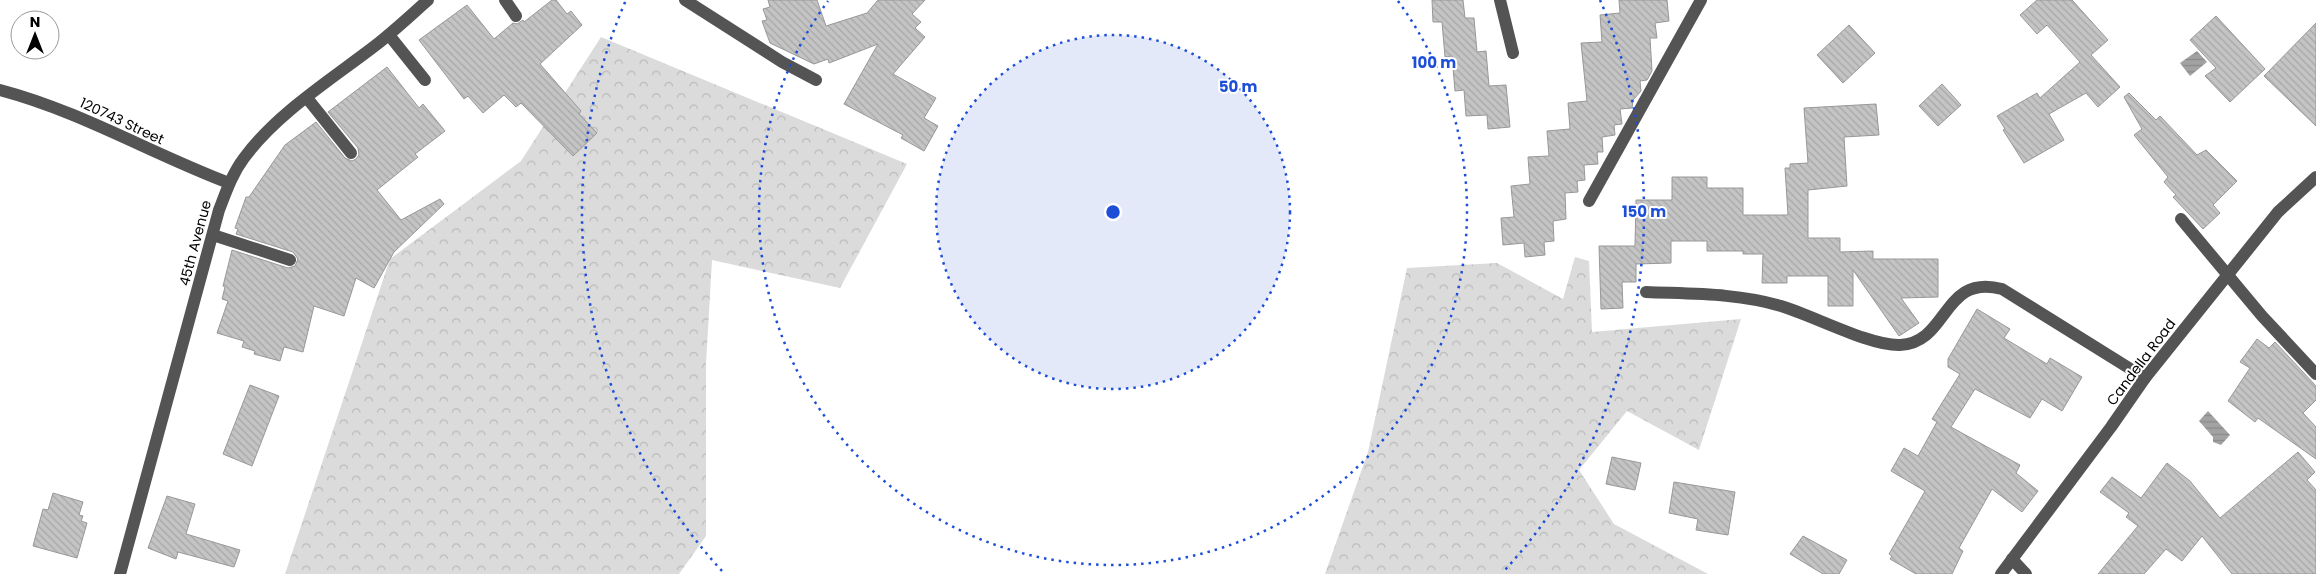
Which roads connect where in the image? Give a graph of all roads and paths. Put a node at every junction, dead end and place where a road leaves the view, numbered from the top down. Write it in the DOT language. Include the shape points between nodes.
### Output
graph roads {
  1 [pos="428,0"];
  2 [pos="505,0"];
  3 [pos="685,0"];
  4 [pos="1500,0"];
  5 [pos="1701,0"];
  6 [pos="516,16"];
  7 [pos="389,35"];
  8 [pos="1513,53"];
  9 [pos="425,80"];
  10 [pos="816,80"];
  11 [pos="0,90"];
  12 [pos="307,98"];
  13 [pos="351,153"];
  14 [pos="2316,176"];
  15 [pos="229,183"];
  16 [pos="1589,200"];
  17 [pos="2181,219"];
  18 [pos="213,235"];
  19 [pos="290,260"];
  20 [pos="2227,276"];
  21 [pos="1646,292"];
  22 [pos="2316,374"];
  23 [pos="2144,378"];
  24 [pos="2012,559"];
  25 [pos="120,574"];
  26 [pos="2001,574"];
  27 [pos="2026,574"];
  1 -- 7 [label="street, 45th Avenue"];
  2 -- 6 [label="street"];
  3 -- 10 [label="street"];
  4 -- 8 [label="street"];
  5 -- 16 [label="street"];
  7 -- 9 [label="street"];
  7 -- 12 [label="street, 45th Avenue"];
  11 -- 15 [label="street, 120743 Street" via="51,106 180,165"];
  12 -- 13 [label="street"];
  12 -- 15 [label="street, 45th Avenue" via="269,129 243,158"];
  14 -- 20 [label="street, Candella Road" via="2278,212"];
  15 -- 18 [label="street, 45th Avenue"];
  17 -- 20 [label="street"];
  18 -- 19 [label="street"];
  18 -- 25 [label="street, 45th Avenue"];
  20 -- 22 [label="street"];
  20 -- 23 [label="street, Candella Road"];
  21 -- 23 [label="street" via="1748,298 1899,345 1926,335 1962,292 1974,286 1991,286 2002,289"];
  23 -- 24 [label="street, Candella Road" via="2111,428"];
  24 -- 26 [label="street, Candella Road"];
  24 -- 27 [label="street"];
}
